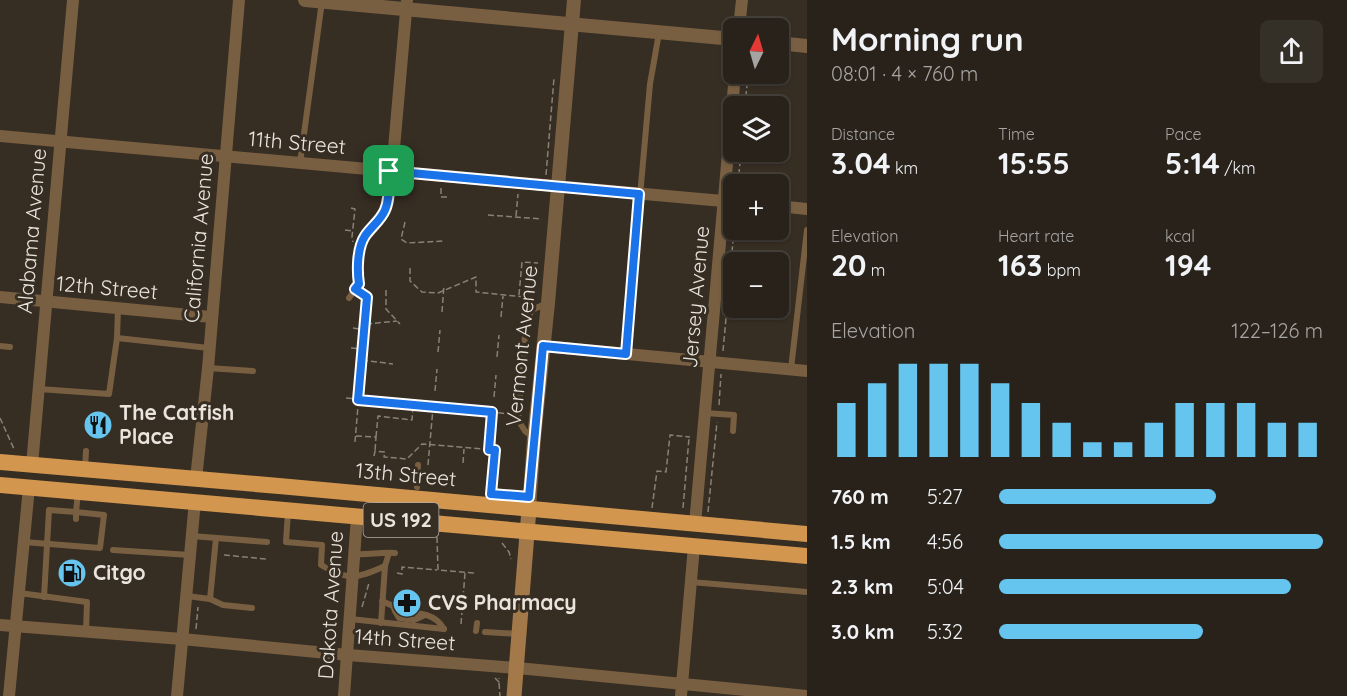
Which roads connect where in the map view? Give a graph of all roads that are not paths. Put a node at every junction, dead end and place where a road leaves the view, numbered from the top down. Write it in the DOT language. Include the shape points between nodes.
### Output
graph roads {
  1 [pos="73,0"];
  2 [pos="239,0"];
  3 [pos="305,0"];
  4 [pos="574,0"];
  5 [pos="742,0"];
  6 [pos="322,1"];
  7 [pos="406,4"];
  8 [pos="740,18"];
  9 [pos="572,25"];
  10 [pos="659,32"];
  11 [pos="723,38"];
  12 [pos="789,44"];
  13 [pos="807,46"];
  14 [pos="735,84"];
  15 [pos="0,136"];
  16 [pos="59,141"];
  17 [pos="226,156"];
  18 [pos="298,163"];
  19 [pos="391,171"];
  20 [pos="730,174"];
  21 [pos="551,185"];
  22 [pos="639,194"];
  23 [pos="723,201"];
  24 [pos="789,208"];
  25 [pos="807,209"];
  26 [pos="807,230"];
  27 [pos="724,240"];
  28 [pos="0,297"];
  29 [pos="349,298"];
  30 [pos="542,299"];
  31 [pos="46,302"];
  32 [pos="118,308"];
  33 [pos="211,317"];
  34 [pos="117,338"];
  35 [pos="0,346"];
  36 [pos="543,346"];
  37 [pos="10,347"];
  38 [pos="209,348"];
  39 [pos="626,354"];
  40 [pos="709,362"];
  41 [pos="208,368"];
  42 [pos="791,369"];
  43 [pos="253,371"];
  44 [pos="807,371"];
  45 [pos="38,389"];
  46 [pos="705,413"];
  47 [pos="733,431"];
  48 [pos="534,438"];
  49 [pos="86,451"];
  50 [pos="0,462"];
  51 [pos="32,465"];
  52 [pos="418,465"];
  53 [pos="77,469"];
  54 [pos="196,479"];
  55 [pos="0,483"];
  56 [pos="279,486"];
  57 [pos="29,487"];
  58 [pos="417,487"];
  59 [pos="78,491"];
  60 [pos="359,494"];
  61 [pos="120,495"];
  62 [pos="401,498"];
  63 [pos="195,501"];
  64 [pos="529,509"];
  65 [pos="288,510"];
  66 [pos="324,514"];
  67 [pos="76,516"];
  68 [pos="357,516"];
  69 [pos="700,516"];
  70 [pos="527,531"];
  71 [pos="807,534"];
  72 [pos="192,536"];
  73 [pos="216,538"];
  74 [pos="23,542"];
  75 [pos="267,542"];
  76 [pos="47,543"];
  77 [pos="694,546"];
  78 [pos="113,550"];
  79 [pos="354,554"];
  80 [pos="190,555"];
  81 [pos="807,556"];
  82 [pos="385,566"];
  83 [pos="353,577"];
  84 [pos="691,582"];
  85 [pos="807,592"];
  86 [pos="18,593"];
  87 [pos="44,597"];
  88 [pos="192,597"];
  89 [pos="210,598"];
  90 [pos="382,602"];
  91 [pos="252,608"];
  92 [pos="350,619"];
  93 [pos="477,622"];
  94 [pos="381,623"];
  95 [pos="0,625"];
  96 [pos="15,626"];
  97 [pos="86,631"];
  98 [pos="476,631"];
  99 [pos="485,632"];
  100 [pos="519,634"];
  101 [pos="182,639"];
  102 [pos="348,655"];
  103 [pos="517,668"];
  104 [pos="682,690"];
  105 [pos="9,696"];
  106 [pos="177,696"];
  107 [pos="344,696"];
  108 [pos="514,696"];
  109 [pos="807,696"];
  1 -- 16 [label="street, Alabama Avenue"];
  2 -- 17 [label="street, California Avenue"];
  3 -- 6 [label="street"];
  4 -- 9 [label="street, Vermont Avenue"];
  5 -- 8 [label="street"];
  6 -- 7 [label="street"];
  6 -- 18 [label="lane"];
  7 -- 9 [label="street"];
  7 -- 19 [label="street"];
  9 -- 10 [label="street"];
  9 -- 21 [label="street, Vermont Avenue"];
  10 -- 11 [label="street"];
  10 -- 22 [label="lane"];
  12 -- 13 [label="street"];
  14 -- 20 [label="street, Jersey Avenue"];
  15 -- 16 [label="street, 11th Street"];
  16 -- 17 [label="street, 11th Street"];
  16 -- 31 [label="street, Alabama Avenue"];
  17 -- 18 [label="street, 11th Street"];
  17 -- 33 [label="street, California Avenue"];
  18 -- 19 [label="street, 11th Street"];
  19 -- 21 [label="street, 11th Street"];
  19 -- 29 [label="lane" via="387,207 364,237 359,284"];
  21 -- 22 [label="street, 11th Street"];
  21 -- 30 [label="street, Vermont Avenue"];
  22 -- 23 [label="street, 11th Street"];
  22 -- 39 [label="lane"];
  24 -- 25 [label="street"];
  26 -- 42 [label="lane"];
  27 -- 40 [label="street, Jersey Avenue"];
  28 -- 31 [label="street, 12th Street" via="14,304"];
  30 -- 36 [label="street, Vermont Avenue"];
  30 -- 48 [label="lane" via="526,322 518,420"];
  31 -- 32 [label="street, 12th Street"];
  31 -- 45 [label="street, Alabama Avenue"];
  32 -- 33 [label="street, 12th Street"];
  32 -- 34 [label="lane"];
  33 -- 38 [label="street, California Avenue"];
  34 -- 38 [label="lane"];
  34 -- 45 [label="lane" via="109,394"];
  35 -- 37 [label="lane"];
  36 -- 39 [label="street"];
  36 -- 48 [label="street, Vermont Avenue"];
  38 -- 41 [label="street, California Avenue"];
  39 -- 40 [label="street"];
  40 -- 42 [label="street"];
  40 -- 46 [label="street, Jersey Avenue"];
  41 -- 43 [label="lane"];
  41 -- 54 [label="street, California Avenue"];
  42 -- 44 [label="street"];
  45 -- 51 [label="street, Alabama Avenue" via="41,428"];
  46 -- 47 [label="lane" via="734,415"];
  46 -- 69 [label="street, Jersey Avenue"];
  48 -- 64 [label="street, Vermont Avenue"];
  49 -- 53 [label="lane"];
  50 -- 51 [label="highway, 13th Street / US 192"];
  51 -- 53 [label="highway, 13th Street / US 192"];
  51 -- 55 [label="highway" via="16,479"];
  52 -- 58 [label="lane"];
  53 -- 54 [label="highway, 13th Street / US 192"];
  53 -- 57 [label="highway" via="37,479"];
  54 -- 56 [label="highway, 13th Street / US 192"];
  54 -- 61 [label="highway" via="177,489 132,486"];
  55 -- 57 [label="highway, US 192"];
  56 -- 60 [label="highway, 13th Street / US 192"];
  56 -- 63 [label="highway" via="264,494 210,491"];
  57 -- 59 [label="highway, US 192"];
  57 -- 74 [label="street"];
  59 -- 61 [label="highway, US 192"];
  59 -- 67 [label="lane"];
  60 -- 62 [label="highway, 13th Street / US 192"];
  60 -- 66 [label="highway" via="350,506"];
  61 -- 63 [label="highway, US 192"];
  62 -- 64 [label="highway, 13th Street / US 192"];
  62 -- 68 [label="highway" via="373,505"];
  63 -- 65 [label="highway, US 192"];
  63 -- 72 [label="street"];
  64 -- 69 [label="highway, 13th Street / US 192"];
  64 -- 70 [label="main road, Vermont Avenue"];
  65 -- 66 [label="highway, US 192"];
  65 -- 83 [label="lane" via="286,543 322,545 321,565 339,575"];
  66 -- 68 [label="highway, US 192"];
  67 -- 76 [label="lane" via="49,510"];
  67 -- 76 [label="lane" via="104,515 100,548 59,541"];
  68 -- 70 [label="highway, US 192"];
  68 -- 79 [label="street, Dakota Avenue"];
  69 -- 71 [label="highway, 13th Street / US 192"];
  70 -- 77 [label="highway, US 192"];
  70 -- 100 [label="main road, Vermont Avenue"];
  72 -- 73 [label="lane"];
  72 -- 80 [label="street"];
  73 -- 75 [label="lane"];
  73 -- 89 [label="lane"];
  74 -- 76 [label="lane"];
  74 -- 86 [label="street"];
  76 -- 87 [label="lane"];
  77 -- 81 [label="highway, US 192"];
  77 -- 84 [label="street"];
  78 -- 80 [label="lane"];
  79 -- 82 [label="lane" via="392,554"];
  79 -- 83 [label="street, Dakota Avenue"];
  80 -- 88 [label="street"];
  82 -- 83 [label="lane"];
  82 -- 90 [label="lane"];
  83 -- 92 [label="street, Dakota Avenue"];
  84 -- 85 [label="lane"];
  84 -- 104 [label="street"];
  86 -- 87 [label="lane"];
  86 -- 96 [label="street"];
  87 -- 97 [label="lane" via="87,602"];
  88 -- 89 [label="lane"];
  88 -- 101 [label="street"];
  89 -- 91 [label="lane" via="223,605"];
  90 -- 94 [label="lane"];
  90 -- 94 [label="lane" via="393,606 399,618 414,620 425,614 439,621 444,629"];
  92 -- 94 [label="lane"];
  92 -- 102 [label="street, Dakota Avenue"];
  93 -- 98 [label="lane"];
  95 -- 96 [label="street, 14th Street"];
  96 -- 97 [label="street, 14th Street"];
  96 -- 105 [label="street"];
  97 -- 101 [label="street, 14th Street"];
  99 -- 100 [label="lane"];
  100 -- 103 [label="main road, Vermont Avenue"];
  101 -- 102 [label="street, 14th Street"];
  101 -- 106 [label="street"];
  102 -- 103 [label="street, 14th Street"];
  102 -- 107 [label="street, Dakota Avenue"];
  103 -- 104 [label="street, 14th Street"];
  103 -- 108 [label="main road, Vermont Avenue"];
  104 -- 109 [label="street, 14th Street"];
}
